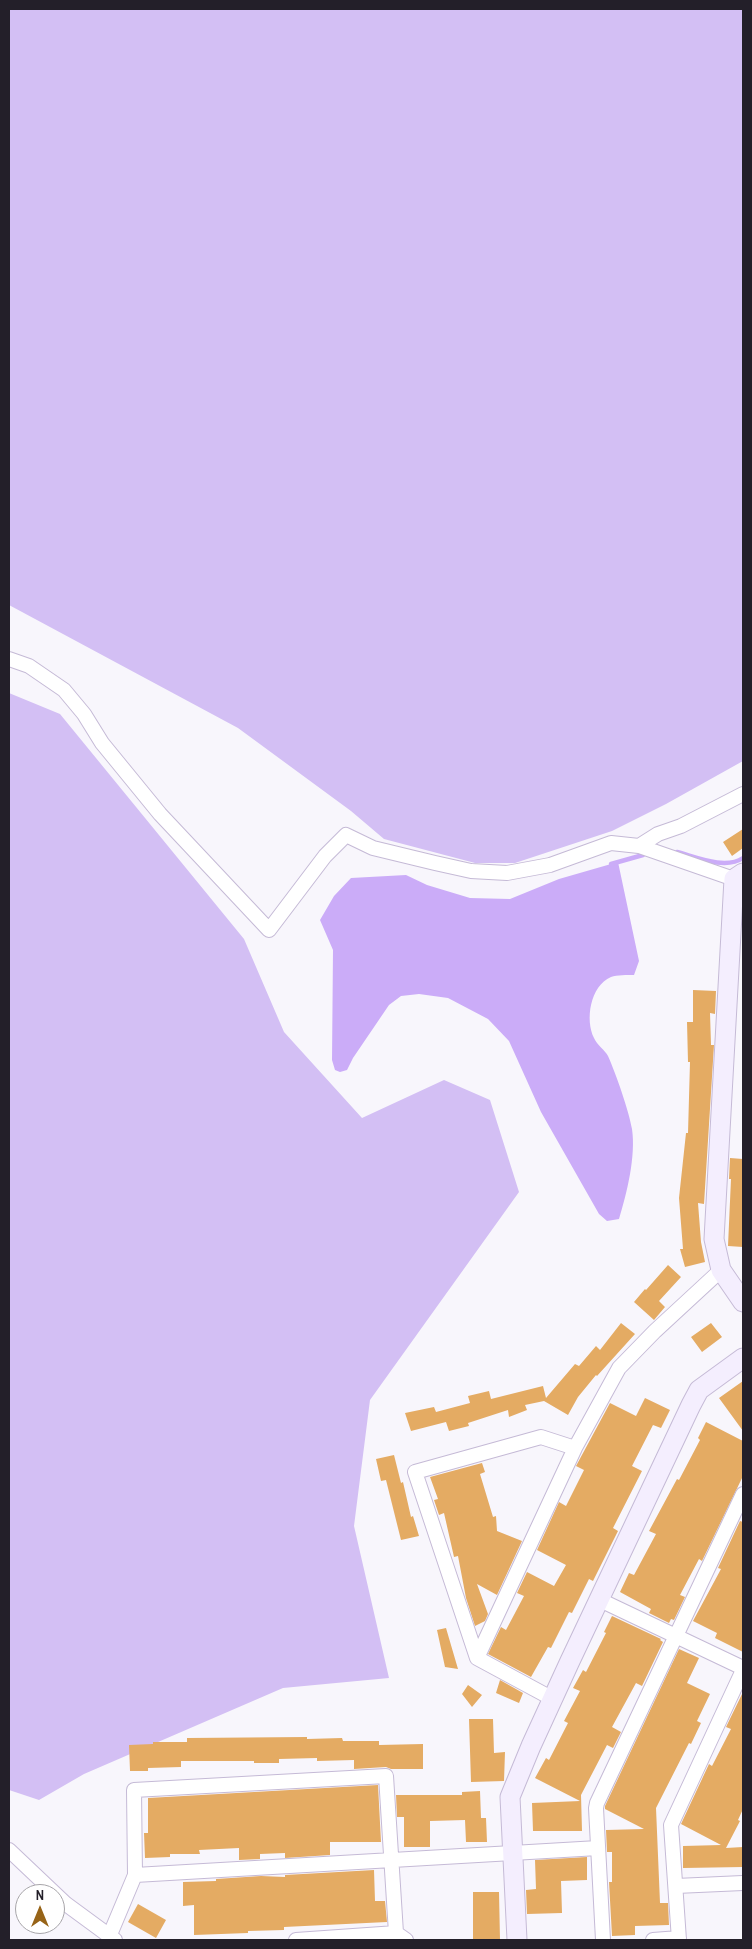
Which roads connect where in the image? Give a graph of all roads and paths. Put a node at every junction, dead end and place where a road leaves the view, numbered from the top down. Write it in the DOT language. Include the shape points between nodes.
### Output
graph roads {
  1 [pos="9,659"];
  2 [pos="743,794"];
  3 [pos="639,846"];
  4 [pos="739,876"];
  5 [pos="721,1270"];
  6 [pos="743,1302"];
  7 [pos="743,1358"];
  8 [pos="575,1448"];
  9 [pos="743,1494"];
  10 [pos="600,1600"];
  11 [pos="676,1636"];
  12 [pos="478,1658"];
  13 [pos="743,1669"];
  14 [pos="553,1699"];
  15 [pos="598,1848"];
  16 [pos="9,1850"];
  17 [pos="511,1852"];
  18 [pos="392,1860"];
  19 [pos="135,1875"];
  20 [pos="743,1883"];
  21 [pos="676,1886"];
  22 [pos="401,1937"];
  23 [pos="112,1939"];
  24 [pos="679,1939"];
  25 [pos="296,1940"];
  26 [pos="517,1940"];
  27 [pos="603,1940"];
  28 [pos="653,1940"];
  1 -- 3 [label="street" via="36,670 64,690 160,814 269,930 325,856 346,835 374,848 435,863 471,871 507,873 550,865 611,843"];
  2 -- 3 [label="street"];
  3 -- 4 [label="street"];
  4 -- 5 [label="street" via="714,1238"];
  5 -- 6 [label="street"];
  5 -- 8 [label="street" via="618,1368"];
  7 -- 10 [label="street" via="699,1390"];
  8 -- 12 [label="street"];
  8 -- 12 [label="street" via="541,1437 415,1472"];
  9 -- 11 [label="street"];
  10 -- 11 [label="street"];
  10 -- 14 [label="street"];
  11 -- 13 [label="street"];
  11 -- 15 [label="street" via="597,1802"];
  12 -- 14 [label="street"];
  13 -- 21 [label="street" via="671,1825"];
  14 -- 17 [label="street" via="510,1797"];
  15 -- 17 [label="street"];
  15 -- 27 [label="street"];
  16 -- 23 [label="street" via="66,1904"];
  17 -- 18 [label="street"];
  17 -- 26 [label="street"];
  18 -- 19 [label="street"];
  18 -- 19 [label="street" via="386,1776 134,1790"];
  18 -- 22 [label="street"];
  19 -- 23 [label="street"];
  20 -- 21 [label="street"];
  21 -- 24 [label="street"];
  22 -- 25 [label="street"];
  24 -- 28 [label="street"];
}
